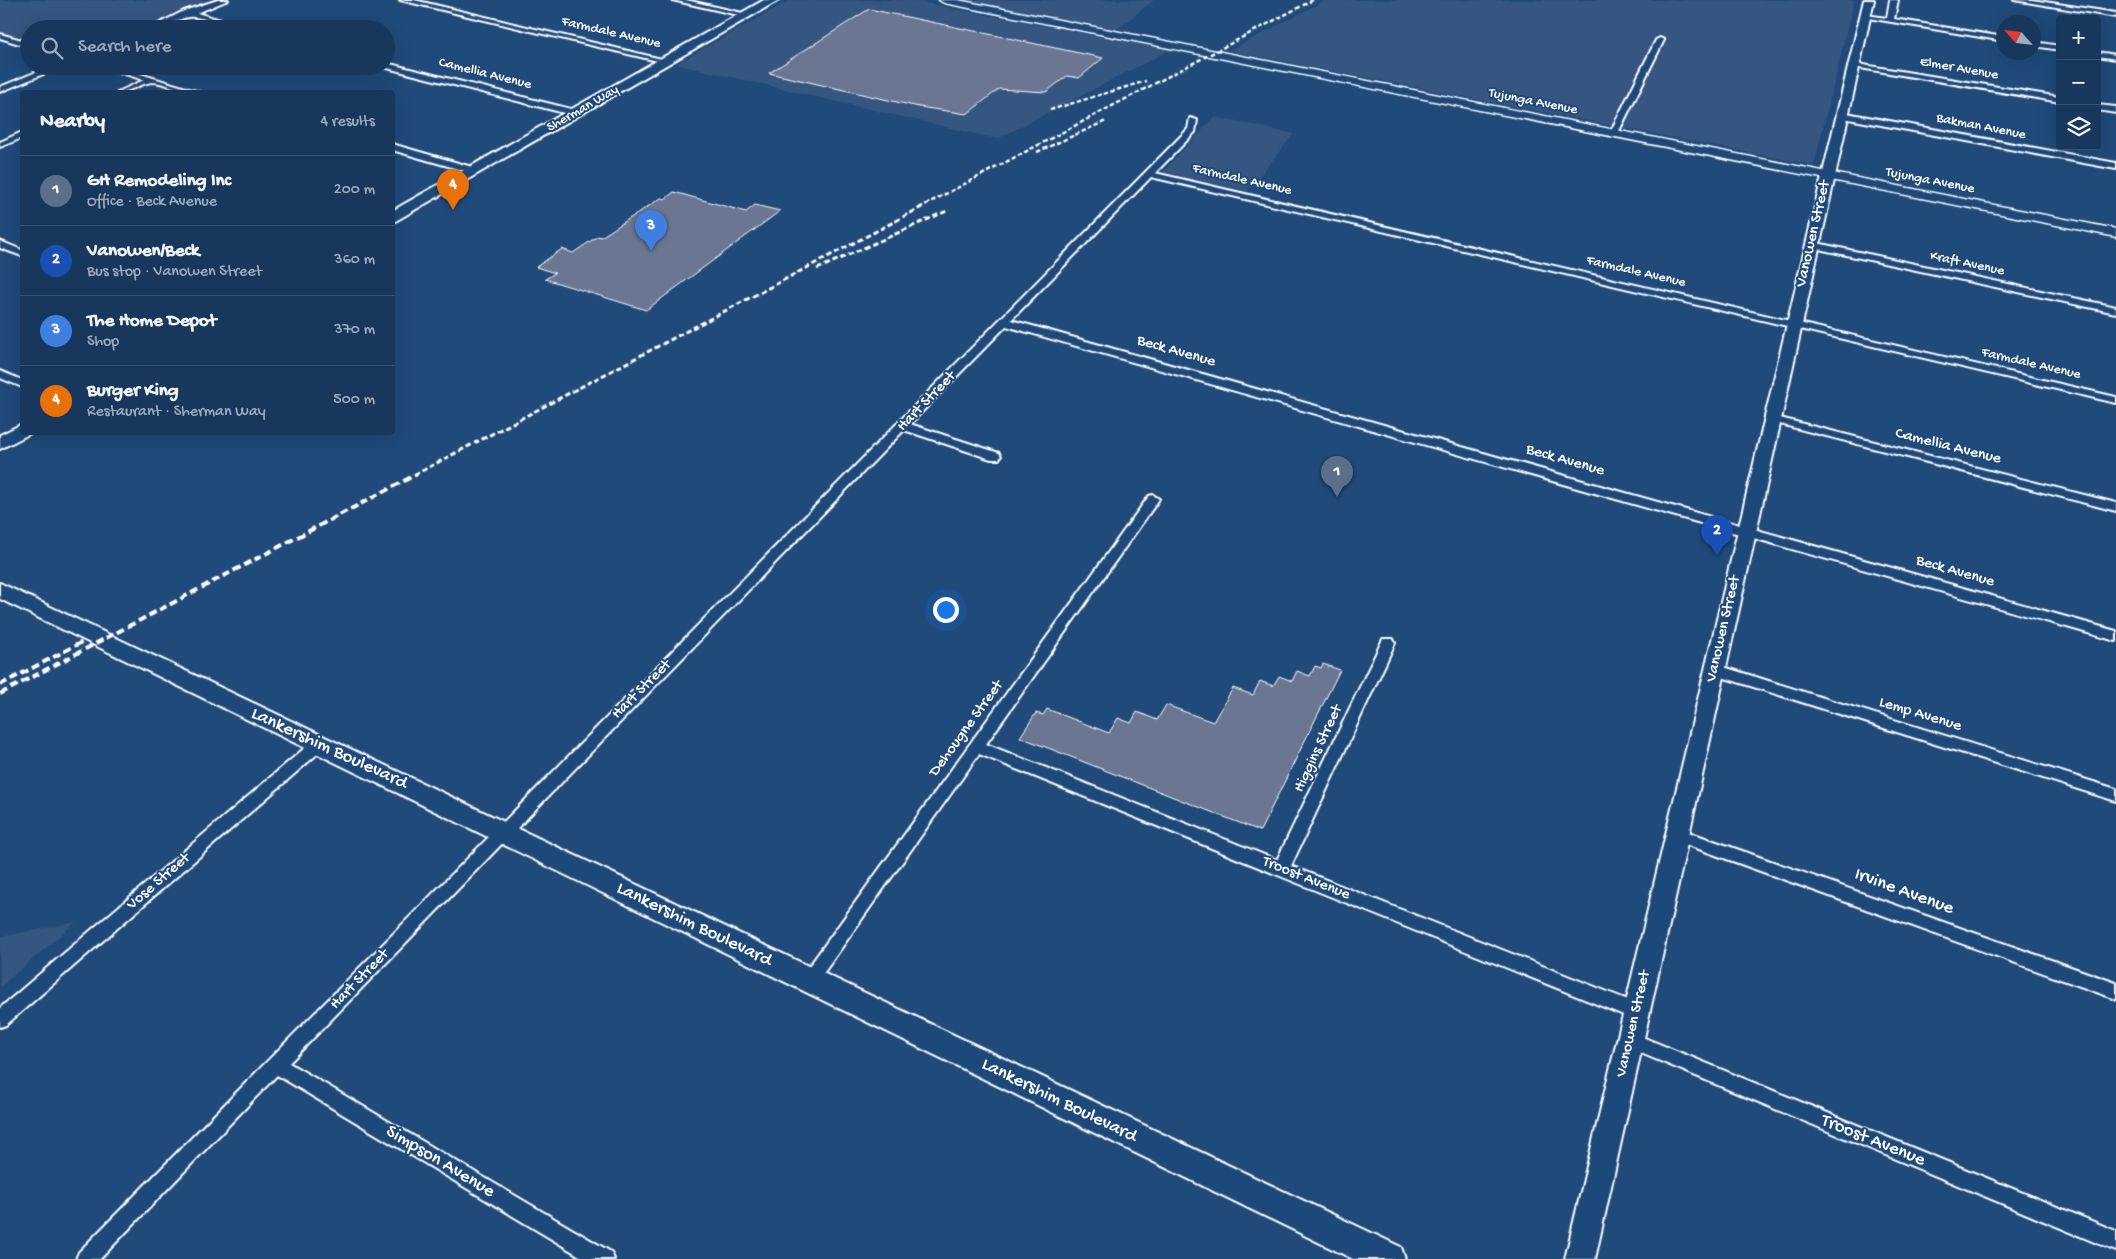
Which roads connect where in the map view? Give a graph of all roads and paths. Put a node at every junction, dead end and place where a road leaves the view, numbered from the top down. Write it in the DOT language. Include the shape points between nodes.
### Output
graph roads {
  1 [pos="224,0"];
  2 [pos="404,0"];
  3 [pos="676,0"];
  4 [pos="773,0"];
  5 [pos="944,0"];
  6 [pos="1869,0"];
  7 [pos="1894,0"];
  8 [pos="2018,0"];
  9 [pos="2051,0"];
  10 [pos="2063,7"];
  11 [pos="180,12"];
  12 [pos="189,14"];
  13 [pos="747,15"];
  14 [pos="2116,15"];
  15 [pos="1866,17"];
  16 [pos="174,20"];
  17 [pos="212,20"];
  18 [pos="1890,21"];
  19 [pos="0,36"];
  20 [pos="1996,38"];
  21 [pos="1660,40"];
  22 [pos="20,42"];
  23 [pos="2041,45"];
  24 [pos="2056,47"];
  25 [pos="2101,55"];
  26 [pos="2116,57"];
  27 [pos="666,61"];
  28 [pos="1854,65"];
  29 [pos="395,66"];
  30 [pos="37,75"];
  31 [pos="134,75"];
  32 [pos="151,80"];
  33 [pos="0,90"];
  34 [pos="127,90"];
  35 [pos="188,90"];
  36 [pos="2056,99"];
  37 [pos="2101,108"];
  38 [pos="2116,110"];
  39 [pos="576,113"];
  40 [pos="1842,115"];
  41 [pos="1194,120"];
  42 [pos="1614,133"];
  43 [pos="20,137"];
  44 [pos="1,145"];
  45 [pos="395,148"];
  46 [pos="2116,166"];
  47 [pos="476,171"];
  48 [pos="1150,174"];
  49 [pos="1827,176"];
  50 [pos="395,216"];
  51 [pos="2116,233"];
  52 [pos="0,244"];
  53 [pos="1812,245"];
  54 [pos="20,252"];
  55 [pos="2116,310"];
  56 [pos="1005,322"];
  57 [pos="1793,324"];
  58 [pos="0,374"];
  59 [pos="20,383"];
  60 [pos="2116,400"];
  61 [pos="1772,419"];
  62 [pos="903,426"];
  63 [pos="20,431"];
  64 [pos="0,443"];
  65 [pos="995,456"];
  66 [pos="1153,499"];
  67 [pos="2116,507"];
  68 [pos="1746,530"];
  69 [pos="0,590"];
  70 [pos="2116,636"];
  71 [pos="1388,643"];
  72 [pos="1714,669"];
  73 [pos="318,745"];
  74 [pos="976,746"];
  75 [pos="2116,795"];
  76 [pos="502,832"];
  77 [pos="1677,834"];
  78 [pos="1282,869"];
  79 [pos="809,980"];
  80 [pos="2116,991"];
  81 [pos="1637,1012"];
  82 [pos="0,1019"];
  83 [pos="1630,1040"];
  84 [pos="276,1065"];
  85 [pos="2116,1241"];
  86 [pos="86,1259"];
  87 [pos="604,1259"];
  88 [pos="1389,1259"];
  89 [pos="1580,1259"];
  1 -- 12 [label="street"];
  2 -- 27 [label="street, Farmdale Avenue"];
  3 -- 13 [label="street"];
  4 -- 13 [label="main road, Sherman Way"];
  5 -- 42 [label="street, Tujunga Avenue"];
  6 -- 15 [label="main road, Vanowen Street"];
  7 -- 18 [label="street"];
  8 -- 10 [label="street"];
  9 -- 10 [label="street"];
  10 -- 14 [label="street"];
  11 -- 12 [label="street"];
  12 -- 16 [label="street"];
  12 -- 17 [label="street"];
  13 -- 27 [label="main road, Sherman Way"];
  15 -- 18 [label="street"];
  15 -- 28 [label="main road, Vanowen Street"];
  18 -- 20 [label="street"];
  19 -- 22 [label="street"];
  21 -- 42 [label="street"];
  23 -- 24 [label="street"];
  25 -- 26 [label="street"];
  27 -- 39 [label="main road, Sherman Way"];
  28 -- 36 [label="street, Elmer Avenue"];
  28 -- 40 [label="main road, Vanowen Street"];
  29 -- 39 [label="street, Camellia Avenue"];
  30 -- 33 [label="street"];
  31 -- 32 [label="street"];
  32 -- 34 [label="street"];
  32 -- 35 [label="street"];
  37 -- 38 [label="street"];
  39 -- 47 [label="main road, Sherman Way"];
  40 -- 46 [label="street, Bakman Avenue"];
  40 -- 49 [label="main road, Vanowen Street"];
  41 -- 48 [label="street, Hart Street" via="1192,130"];
  42 -- 49 [label="street, Tujunga Avenue"];
  43 -- 44 [label="street"];
  45 -- 47 [label="street"];
  47 -- 50 [label="main road, Sherman Way"];
  48 -- 56 [label="street, Hart Street"];
  48 -- 57 [label="street, Farmdale Avenue"];
  49 -- 51 [label="street, Tujunga Avenue"];
  49 -- 53 [label="main road, Vanowen Street"];
  52 -- 54 [label="street"];
  53 -- 55 [label="street, Kraft Avenue"];
  53 -- 57 [label="main road, Vanowen Street"];
  56 -- 62 [label="street, Hart Street"];
  56 -- 68 [label="street, Beck Avenue"];
  57 -- 60 [label="street, Farmdale Avenue"];
  57 -- 61 [label="main road, Vanowen Street"];
  58 -- 59 [label="street"];
  61 -- 67 [label="street, Camellia Avenue"];
  61 -- 68 [label="main road, Vanowen Street"];
  62 -- 65 [label="street"];
  62 -- 76 [label="street, Hart Street"];
  63 -- 64 [label="main road"];
  66 -- 74 [label="street, Dehougne Street"];
  68 -- 70 [label="street, Beck Avenue"];
  68 -- 72 [label="main road, Vanowen Street"];
  69 -- 73 [label="main road, Lankershim Boulevard"];
  71 -- 78 [label="street, Higgins Street"];
  72 -- 75 [label="street, Lemp Avenue"];
  72 -- 77 [label="main road, Vanowen Street"];
  73 -- 76 [label="main road, Lankershim Boulevard"];
  73 -- 82 [label="street, Vose Street"];
  74 -- 78 [label="street, Troost Avenue"];
  74 -- 79 [label="street, Dehougne Street"];
  76 -- 79 [label="main road, Lankershim Boulevard"];
  76 -- 84 [label="street, Hart Street"];
  77 -- 80 [label="street, Irvine Avenue"];
  77 -- 81 [label="main road, Vanowen Street"];
  78 -- 81 [label="street, Troost Avenue"];
  79 -- 88 [label="main road, Lankershim Boulevard"];
  81 -- 83 [label="main road, Vanowen Street"];
  83 -- 85 [label="street, Troost Avenue"];
  83 -- 89 [label="main road, Vanowen Street"];
  84 -- 86 [label="street, Hart Street"];
  84 -- 87 [label="street, Simpson Avenue"];
}
